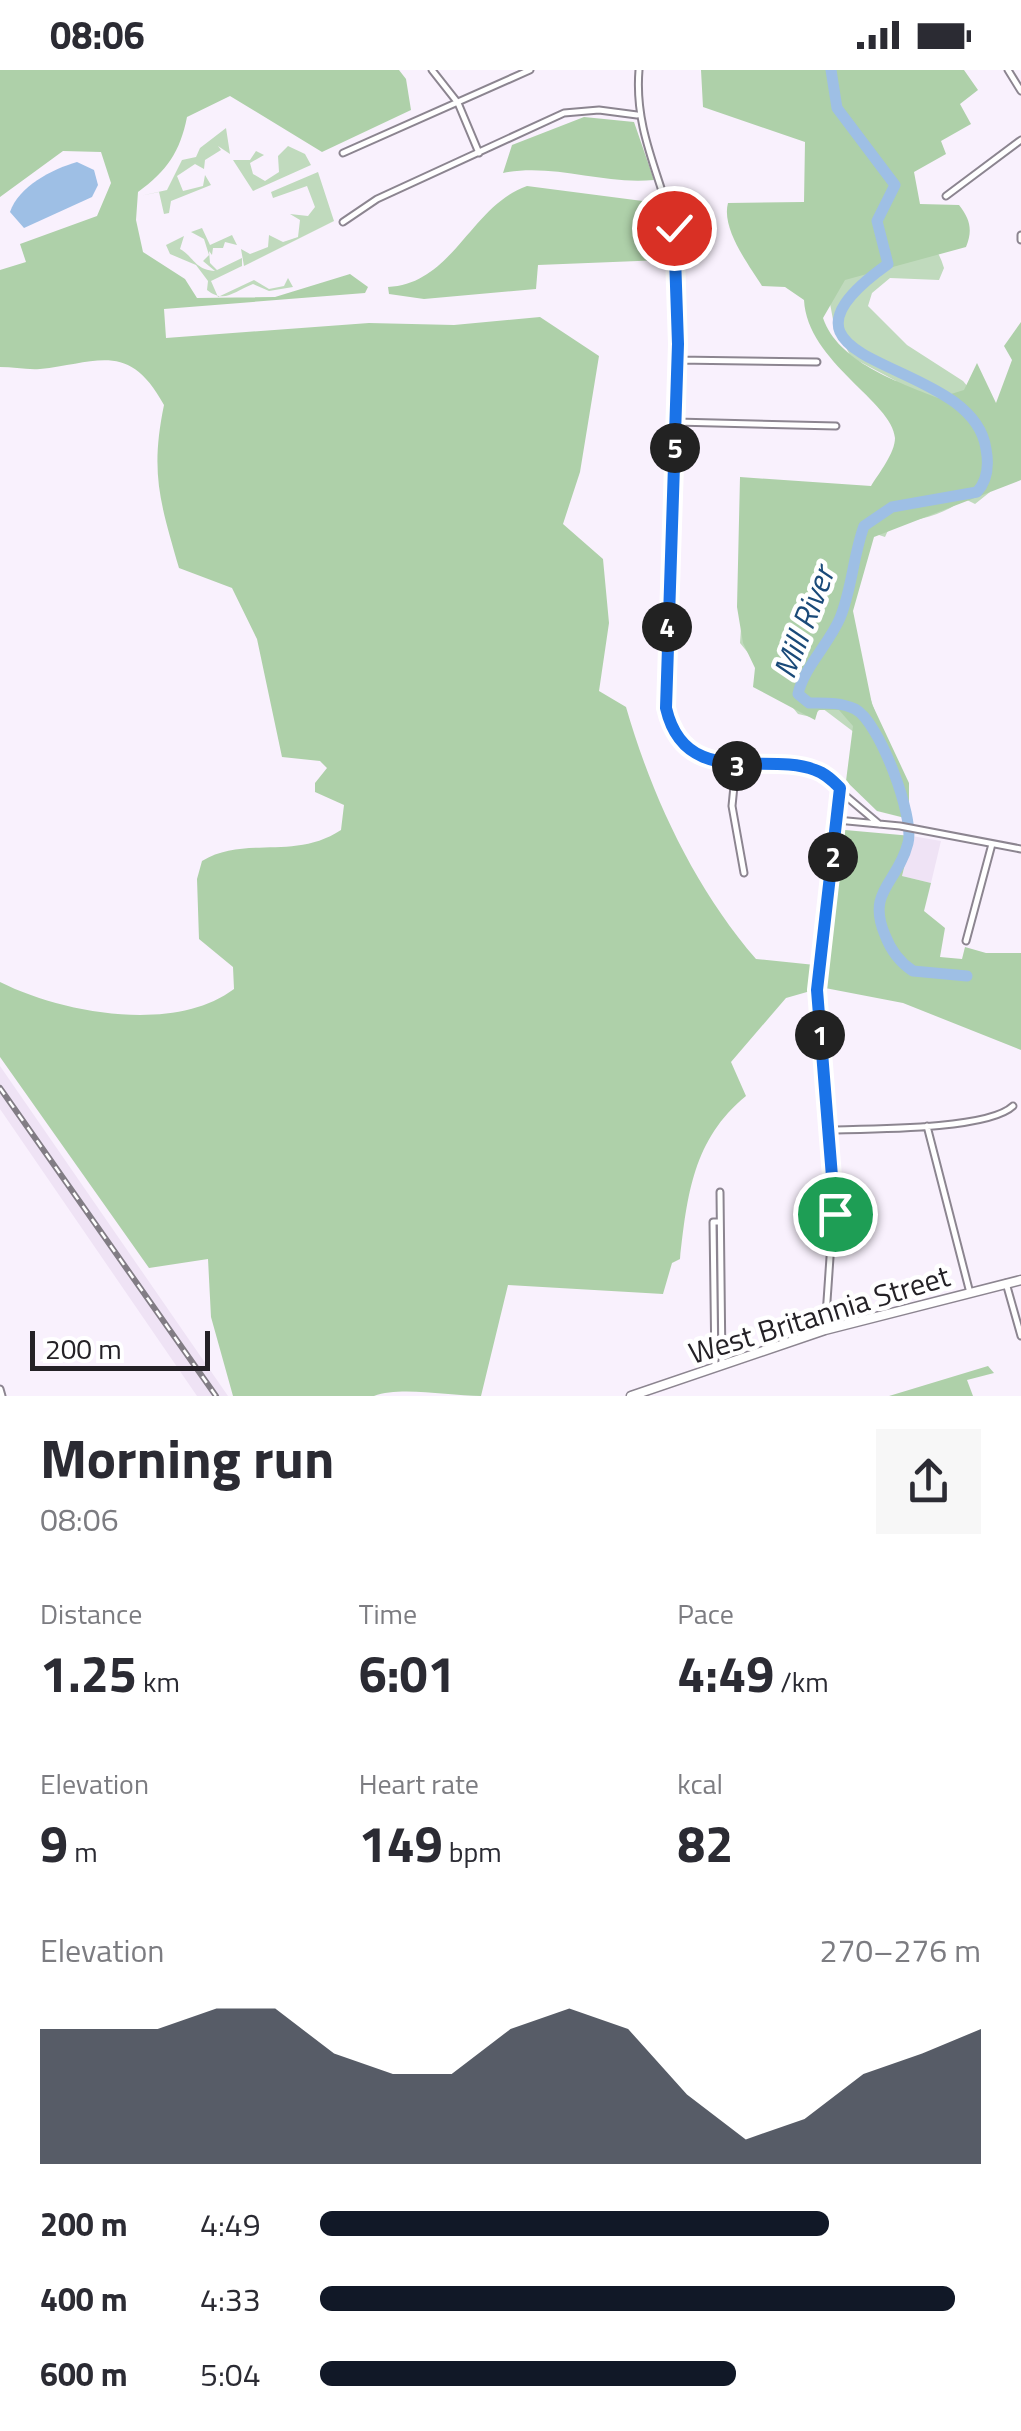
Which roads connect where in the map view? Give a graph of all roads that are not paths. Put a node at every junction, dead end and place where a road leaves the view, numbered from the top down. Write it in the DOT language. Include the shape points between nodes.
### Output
graph roads {
  1 [pos="432,70"];
  2 [pos="511,70"];
  3 [pos="530,70"];
  4 [pos="638,70"];
  5 [pos="1008,70"];
  6 [pos="512,79"];
  7 [pos="1021,91"];
  8 [pos="458,103"];
  9 [pos="637,115"];
  10 [pos="1021,140"];
  11 [pos="344,153"];
  12 [pos="479,153"];
  13 [pos="946,196"];
  14 [pos="342,222"];
  15 [pos="677,360"];
  16 [pos="817,362"];
  17 [pos="676,422"];
  18 [pos="836,426"];
  19 [pos="736,766"];
  20 [pos="840,788"];
  21 [pos="837,820"];
  22 [pos="879,824"];
  23 [pos="992,844"];
  24 [pos="1021,849"];
  25 [pos="744,873"];
  26 [pos="966,941"];
  27 [pos="1013,1106"];
  28 [pos="928,1126"];
  29 [pos="830,1130"];
  30 [pos="720,1192"];
  31 [pos="720,1222"];
  32 [pos="1021,1280"];
  33 [pos="1006,1284"];
  34 [pos="970,1293"];
  35 [pos="825,1330"];
  36 [pos="1021,1336"];
  37 [pos="719,1366"];
  38 [pos="631,1396"];
  1 -- 8 [label="street"];
  2 -- 6 [label="street"];
  3 -- 6 [label="street"];
  4 -- 9 [label="street"];
  5 -- 7 [label="street"];
  6 -- 8 [label="street"];
  8 -- 11 [label="street"];
  8 -- 12 [label="street"];
  9 -- 12 [label="street" via="564,112"];
  9 -- 15 [label="street" via="674,228"];
  10 -- 13 [label="street"];
  12 -- 14 [label="street"];
  15 -- 16 [label="street"];
  15 -- 17 [label="street"];
  17 -- 18 [label="street"];
  17 -- 19 [label="street" via="666,708 688,745"];
  19 -- 20 [label="street" via="809,768"];
  19 -- 25 [label="street" via="732,806"];
  20 -- 21 [label="street"];
  20 -- 22 [label="street"];
  21 -- 22 [label="street"];
  21 -- 29 [label="street" via="817,990"];
  22 -- 23 [label="street"];
  23 -- 24 [label="street"];
  23 -- 26 [label="street"];
  27 -- 28 [label="street" via="996,1116"];
  28 -- 29 [label="street"];
  28 -- 34 [label="street"];
  29 -- 35 [label="street" via="835,1206"];
  30 -- 31 [label="street"];
  31 -- 37 [label="street"];
  31 -- 37 [label="street" via="713,1222"];
  32 -- 33 [label="street, West Britannia Street"];
  33 -- 34 [label="street, West Britannia Street"];
  33 -- 36 [label="street"];
  34 -- 35 [label="street, West Britannia Street"];
  35 -- 37 [label="street, West Britannia Street"];
  37 -- 38 [label="street, West Britannia Street"];
}
